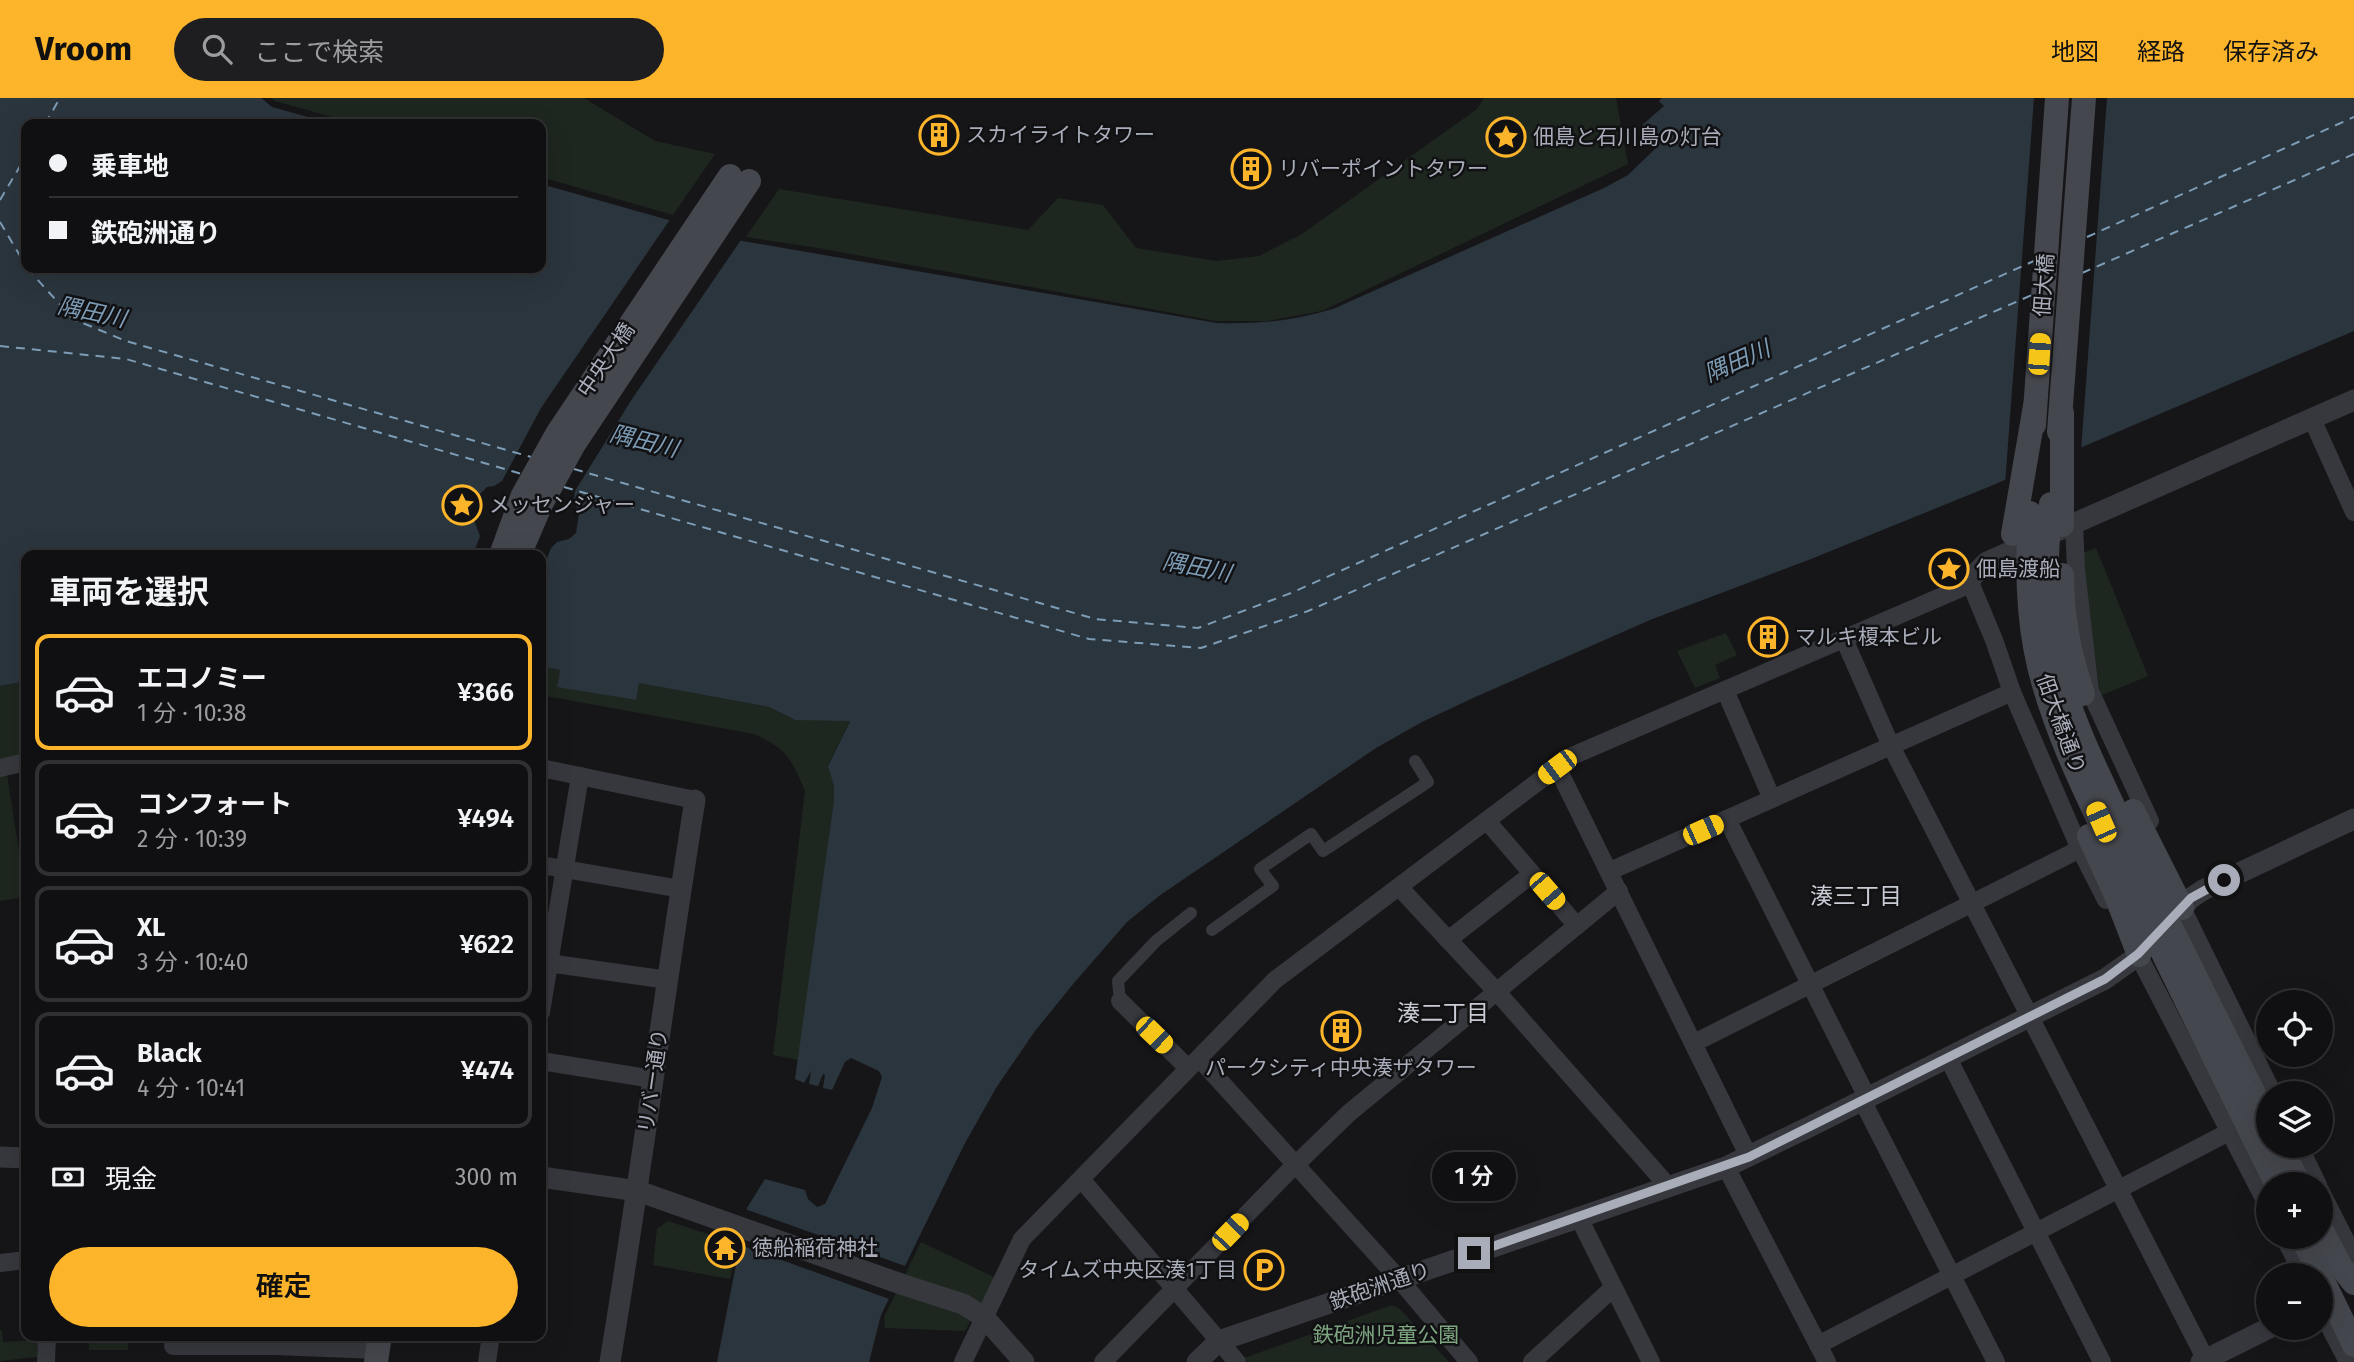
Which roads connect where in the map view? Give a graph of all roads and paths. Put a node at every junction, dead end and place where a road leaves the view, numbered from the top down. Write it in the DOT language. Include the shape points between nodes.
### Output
graph roads {
  1 [pos="2057,98"];
  2 [pos="2084,98"];
  3 [pos="2354,400"];
  4 [pos="2035,405"];
  5 [pos="2062,413"];
  6 [pos="2312,419"];
  7 [pos="2040,508"];
  8 [pos="2354,512"];
  9 [pos="2074,524"];
  10 [pos="502,550"];
  11 [pos="521,550"];
  12 [pos="1969,580"];
  13 [pos="1844,639"];
  14 [pos="1724,690"];
  15 [pos="2012,692"];
  16 [pos="1891,746"];
  17 [pos="1415,761"];
  18 [pos="21,763"];
  19 [pos="1557,767"];
  20 [pos="0,768"];
  21 [pos="546,769"];
  22 [pos="580,776"];
  23 [pos="1772,799"];
  24 [pos="695,800"];
  25 [pos="1727,819"];
  26 [pos="2354,819"];
  27 [pos="1486,821"];
  28 [pos="2084,842"];
  29 [pos="546,866"];
  30 [pos="565,869"];
  31 [pos="1610,871"];
  32 [pos="1532,874"];
  33 [pos="1399,887"];
  34 [pos="681,889"];
  35 [pos="1619,891"];
  36 [pos="1972,903"];
  37 [pos="2182,908"];
  38 [pos="1191,913"];
  39 [pos="1577,926"];
  40 [pos="1212,930"];
  41 [pos="1448,940"];
  42 [pos="2138,954"];
  43 [pos="546,958"];
  44 [pos="546,963"];
  45 [pos="668,980"];
  46 [pos="1810,984"];
  47 [pos="1497,992"];
  48 [pos="1120,1001"];
  49 [pos="2031,1017"];
  50 [pos="1694,1043"];
  51 [pos="1948,1058"];
  52 [pos="546,1062"];
  53 [pos="1194,1063"];
  54 [pos="653,1079"];
  55 [pos="2267,1081"];
  56 [pos="2256,1098"];
  57 [pos="1864,1099"];
  58 [pos="2229,1132"];
  59 [pos="0,1157"];
  60 [pos="1749,1157"];
  61 [pos="21,1158"];
  62 [pos="1295,1165"];
  63 [pos="1726,1167"];
  64 [pos="2271,1172"];
  65 [pos="546,1178"];
  66 [pos="1081,1179"];
  67 [pos="2256,1183"];
  68 [pos="1668,1186"];
  69 [pos="2119,1189"];
  70 [pos="638,1191"];
  71 [pos="1578,1216"];
  72 [pos="2333,1225"];
  73 [pos="2036,1231"];
  74 [pos="2322,1249"];
  75 [pos="21,1261"];
  76 [pos="0,1263"];
  77 [pos="2349,1269"];
  78 [pos="1951,1275"];
  79 [pos="1399,1279"];
  80 [pos="1613,1288"];
  81 [pos="1174,1290"];
  82 [pos="2333,1301"];
  83 [pos="2333,1303"];
  84 [pos="984,1317"];
  85 [pos="2256,1335"];
  86 [pos="47,1341"];
  87 [pos="490,1341"];
  88 [pos="1219,1341"];
  89 [pos="1818,1345"];
  90 [pos="2354,1345"];
  91 [pos="173,1348"];
  92 [pos="274,1348"];
  93 [pos="378,1349"];
  94 [pos="2205,1361"];
  95 [pos="46,1362"];
  96 [pos="487,1362"];
  97 [pos="610,1362"];
  98 [pos="963,1362"];
  99 [pos="1024,1362"];
  100 [pos="1103,1362"];
  101 [pos="1197,1362"];
  102 [pos="1237,1362"];
  103 [pos="1469,1362"];
  104 [pos="1532,1362"];
  105 [pos="1651,1362"];
  106 [pos="1827,1362"];
  107 [pos="1996,1362"];
  108 [pos="2102,1362"];
  109 [pos="2348,1362"];
  1 -- 4 [label="main road, 佃大橋"];
  2 -- 5 [label="main road, 佃大橋"];
  3 -- 6 [label="street"];
  4 -- 7 [label="main road, 佃大橋, bridge"];
  4 -- 28 [label="main road, bridge" via="2014,528 2014,618 2038,718"];
  5 -- 7 [label="main road, 佃大橋, bridge"];
  5 -- 37 [label="main road, bridge" via="2062,590 2078,679 2133,811"];
  6 -- 8 [label="street"];
  6 -- 9 [label="street"];
  7 -- 56 [label="main road, 佃大橋通り, bridge" via="2048,615 2070,706 2156,897"];
  7 -- 64 [label="main road, 佃大橋通り, bridge" via="2027,574 2039,665 2053,713 2116,855"];
  9 -- 12 [label="street" via="1987,562"];
  9 -- 37 [label="street" via="2090,691 2174,874"];
  10 -- 11 [label="main road, 中央大橋" via="523,495 557,435 739,179 567,455"];
  12 -- 13 [label="street" via="1959,589"];
  12 -- 15 [label="street"];
  13 -- 14 [label="street"];
  13 -- 16 [label="street"];
  14 -- 19 [label="street" via="1572,756"];
  14 -- 23 [label="street"];
  15 -- 16 [label="street"];
  15 -- 28 [label="street"];
  16 -- 23 [label="street"];
  16 -- 36 [label="street"];
  17 -- 40 [label="street" via="1428,782 1323,851 1311,834 1260,869 1273,886"];
  18 -- 20 [label="street"];
  19 -- 27 [label="street"];
  19 -- 31 [label="street"];
  21 -- 22 [label="street"];
  22 -- 24 [label="street"];
  22 -- 30 [label="street"];
  23 -- 25 [label="street"];
  24 -- 34 [label="street, リバー通り"];
  25 -- 31 [label="street"];
  25 -- 46 [label="street"];
  26 -- 37 [label="street, 鉄砲洲通り" via="2203,890"];
  27 -- 32 [label="street"];
  27 -- 33 [label="street"];
  28 -- 36 [label="street"];
  28 -- 42 [label="main road" via="2116,893"];
  29 -- 30 [label="street"];
  30 -- 34 [label="street"];
  30 -- 43 [label="street"];
  31 -- 35 [label="street"];
  32 -- 39 [label="street"];
  32 -- 41 [label="street"];
  33 -- 41 [label="street"];
  33 -- 53 [label="street" via="1275,980"];
  34 -- 45 [label="street, リバー通り"];
  35 -- 39 [label="street"];
  35 -- 50 [label="street"];
  36 -- 46 [label="street"];
  36 -- 49 [label="street"];
  37 -- 42 [label="street, 鉄砲洲通り"];
  37 -- 55 [label="street"];
  38 -- 48 [label="street" via="1118,981"];
  39 -- 47 [label="street"];
  41 -- 47 [label="street"];
  42 -- 49 [label="street, 鉄砲洲通り" via="2105,979"];
  42 -- 58 [label="street"];
  44 -- 45 [label="street"];
  45 -- 54 [label="street, リバー通り"];
  46 -- 50 [label="street"];
  46 -- 57 [label="street"];
  47 -- 62 [label="street" via="1349,1113"];
  47 -- 68 [label="street"];
  48 -- 53 [label="street"];
  49 -- 51 [label="street, 鉄砲洲通り"];
  49 -- 69 [label="street"];
  50 -- 60 [label="street"];
  51 -- 57 [label="street, 鉄砲洲通り"];
  51 -- 73 [label="street"];
  52 -- 54 [label="street"];
  53 -- 62 [label="street"];
  53 -- 66 [label="street"];
  54 -- 70 [label="street, リバー通り"];
  57 -- 60 [label="street, 鉄砲洲通り"];
  57 -- 78 [label="street"];
  58 -- 67 [label="street"];
  58 -- 69 [label="street"];
  59 -- 61 [label="street"];
  60 -- 63 [label="street, 鉄砲洲通り"];
  62 -- 79 [label="street"];
  62 -- 81 [label="street"];
  63 -- 68 [label="street, 鉄砲洲通り"];
  63 -- 89 [label="street"];
  65 -- 70 [label="street"];
  66 -- 81 [label="street"];
  66 -- 84 [label="street" via="1022,1239"];
  68 -- 71 [label="street, 鉄砲洲通り"];
  69 -- 73 [label="street"];
  69 -- 94 [label="street"];
  70 -- 84 [label="street" via="963,1304"];
  70 -- 97 [label="street, リバー通り"];
  71 -- 79 [label="street, 鉄砲洲通り"];
  71 -- 80 [label="street"];
  72 -- 77 [label="street"];
  73 -- 78 [label="street"];
  73 -- 108 [label="street"];
  74 -- 77 [label="main road"];
  75 -- 76 [label="street"];
  78 -- 89 [label="street"];
  78 -- 107 [label="street"];
  79 -- 88 [label="street, 鉄砲洲通り"];
  79 -- 103 [label="street"];
  80 -- 104 [label="street"];
  80 -- 105 [label="street"];
  81 -- 88 [label="street"];
  81 -- 100 [label="street"];
  82 -- 90 [label="main road"];
  83 -- 109 [label="street"];
  84 -- 98 [label="street"];
  84 -- 99 [label="street"];
  85 -- 94 [label="street"];
  86 -- 95 [label="street"];
  87 -- 96 [label="street"];
  88 -- 101 [label="street, 鉄砲洲通り"];
  88 -- 102 [label="street"];
  89 -- 106 [label="street"];
  91 -- 92 [label="street"];
  92 -- 93 [label="street"];
}
